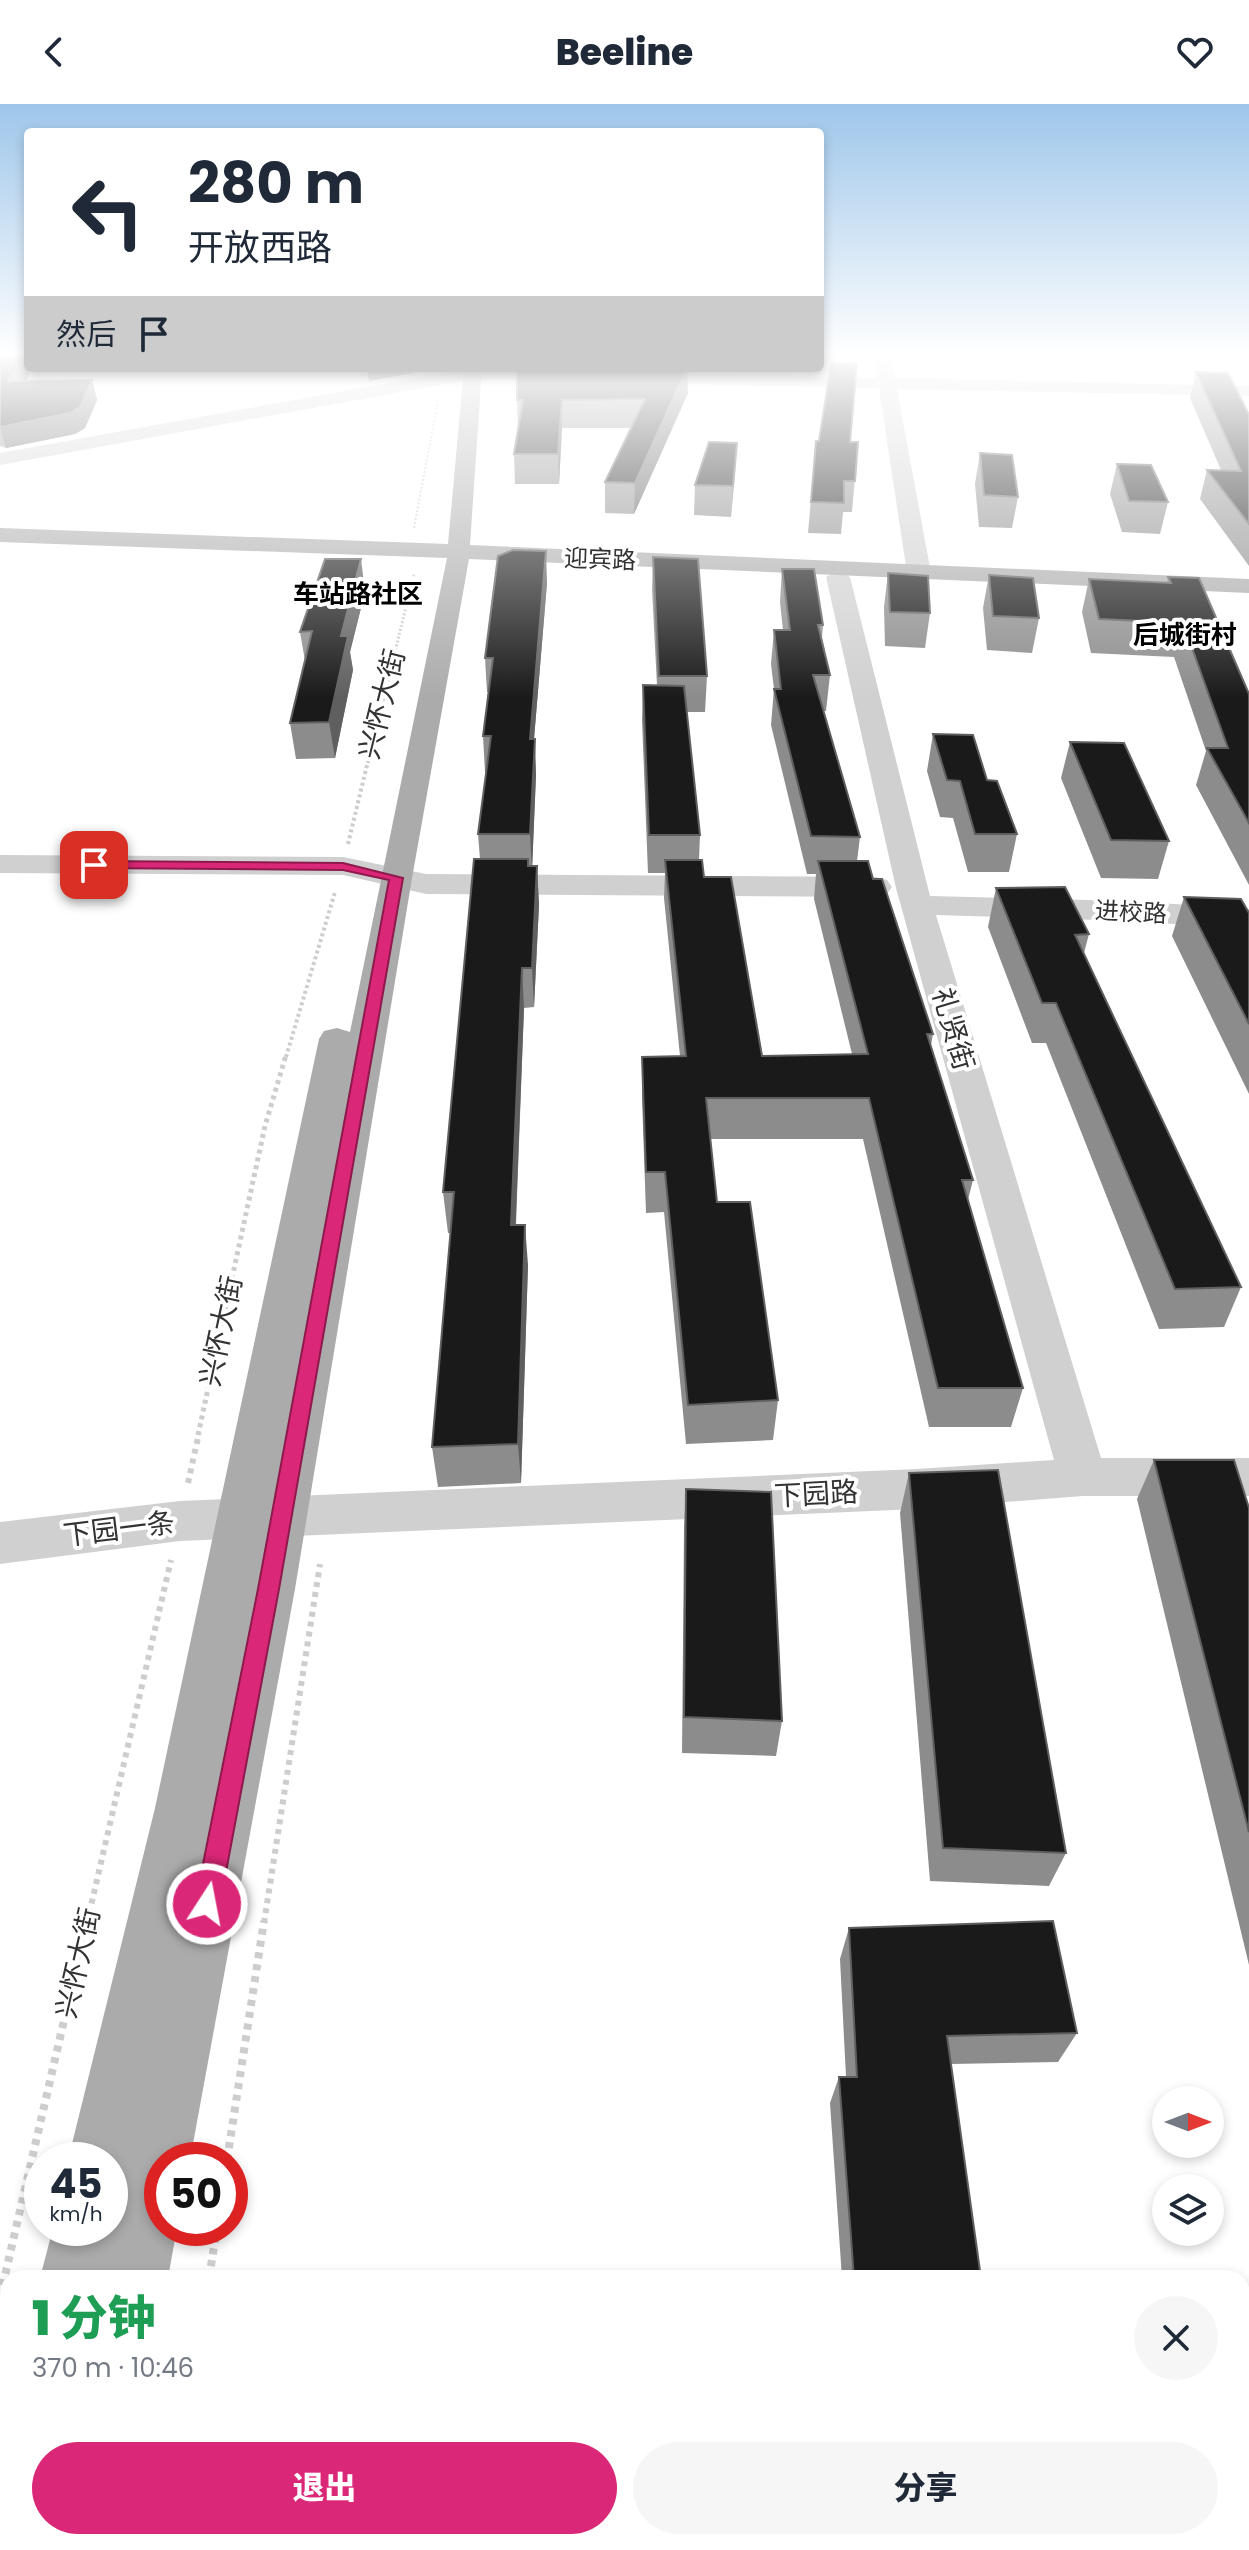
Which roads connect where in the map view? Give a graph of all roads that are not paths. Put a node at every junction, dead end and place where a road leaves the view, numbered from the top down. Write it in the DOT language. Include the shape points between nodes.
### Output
graph roads {
  1 [pos="449,470"];
  2 [pos="901,470"];
  3 [pos="0,535"];
  4 [pos="0,543"];
  5 [pos="435,553"];
  6 [pos="919,573"];
  7 [pos="838,577"];
  8 [pos="1249,586"];
  9 [pos="1249,594"];
  10 [pos="0,864"];
  11 [pos="370,871"];
  12 [pos="914,896"];
  13 [pos="1249,919"];
  14 [pos="1083,1477"];
  15 [pos="1249,1477"];
  16 [pos="260,1518"];
  17 [pos="0,1543"];
  18 [pos="106,2142"];
  19 [pos="83,2246"];
  20 [pos="77,2270"];
  21 [pos="134,2270"];
  1 -- 5 [label="main road, 兴怀大街"];
  2 -- 6 [label="street"];
  3 -- 5 [label="main road, 迎宾路"];
  4 -- 5 [label="main road, 迎宾路"];
  5 -- 6 [label="main road, 迎宾路"];
  5 -- 7 [label="main road, 迎宾路"];
  5 -- 11 [label="main road, 兴怀大街"];
  6 -- 8 [label="main road, 迎宾路"];
  7 -- 9 [label="main road, 迎宾路"];
  7 -- 12 [label="street, 礼贤街"];
  10 -- 11 [label="street, 进校路"];
  11 -- 12 [label="street, 进校路" via="426,884"];
  11 -- 16 [label="main road, 兴怀大街"];
  12 -- 13 [label="street, 进校路"];
  12 -- 14 [label="street, 礼贤街"];
  14 -- 15 [label="street, 下园路"];
  14 -- 16 [label="street, 下园路"];
  16 -- 17 [label="street, 下园一条" via="180,1521"];
  16 -- 18 [label="main road, 兴怀大街" via="184,1808"];
  16 -- 21 [label="main road, 兴怀大街"];
  19 -- 20 [label="main road"];
}
